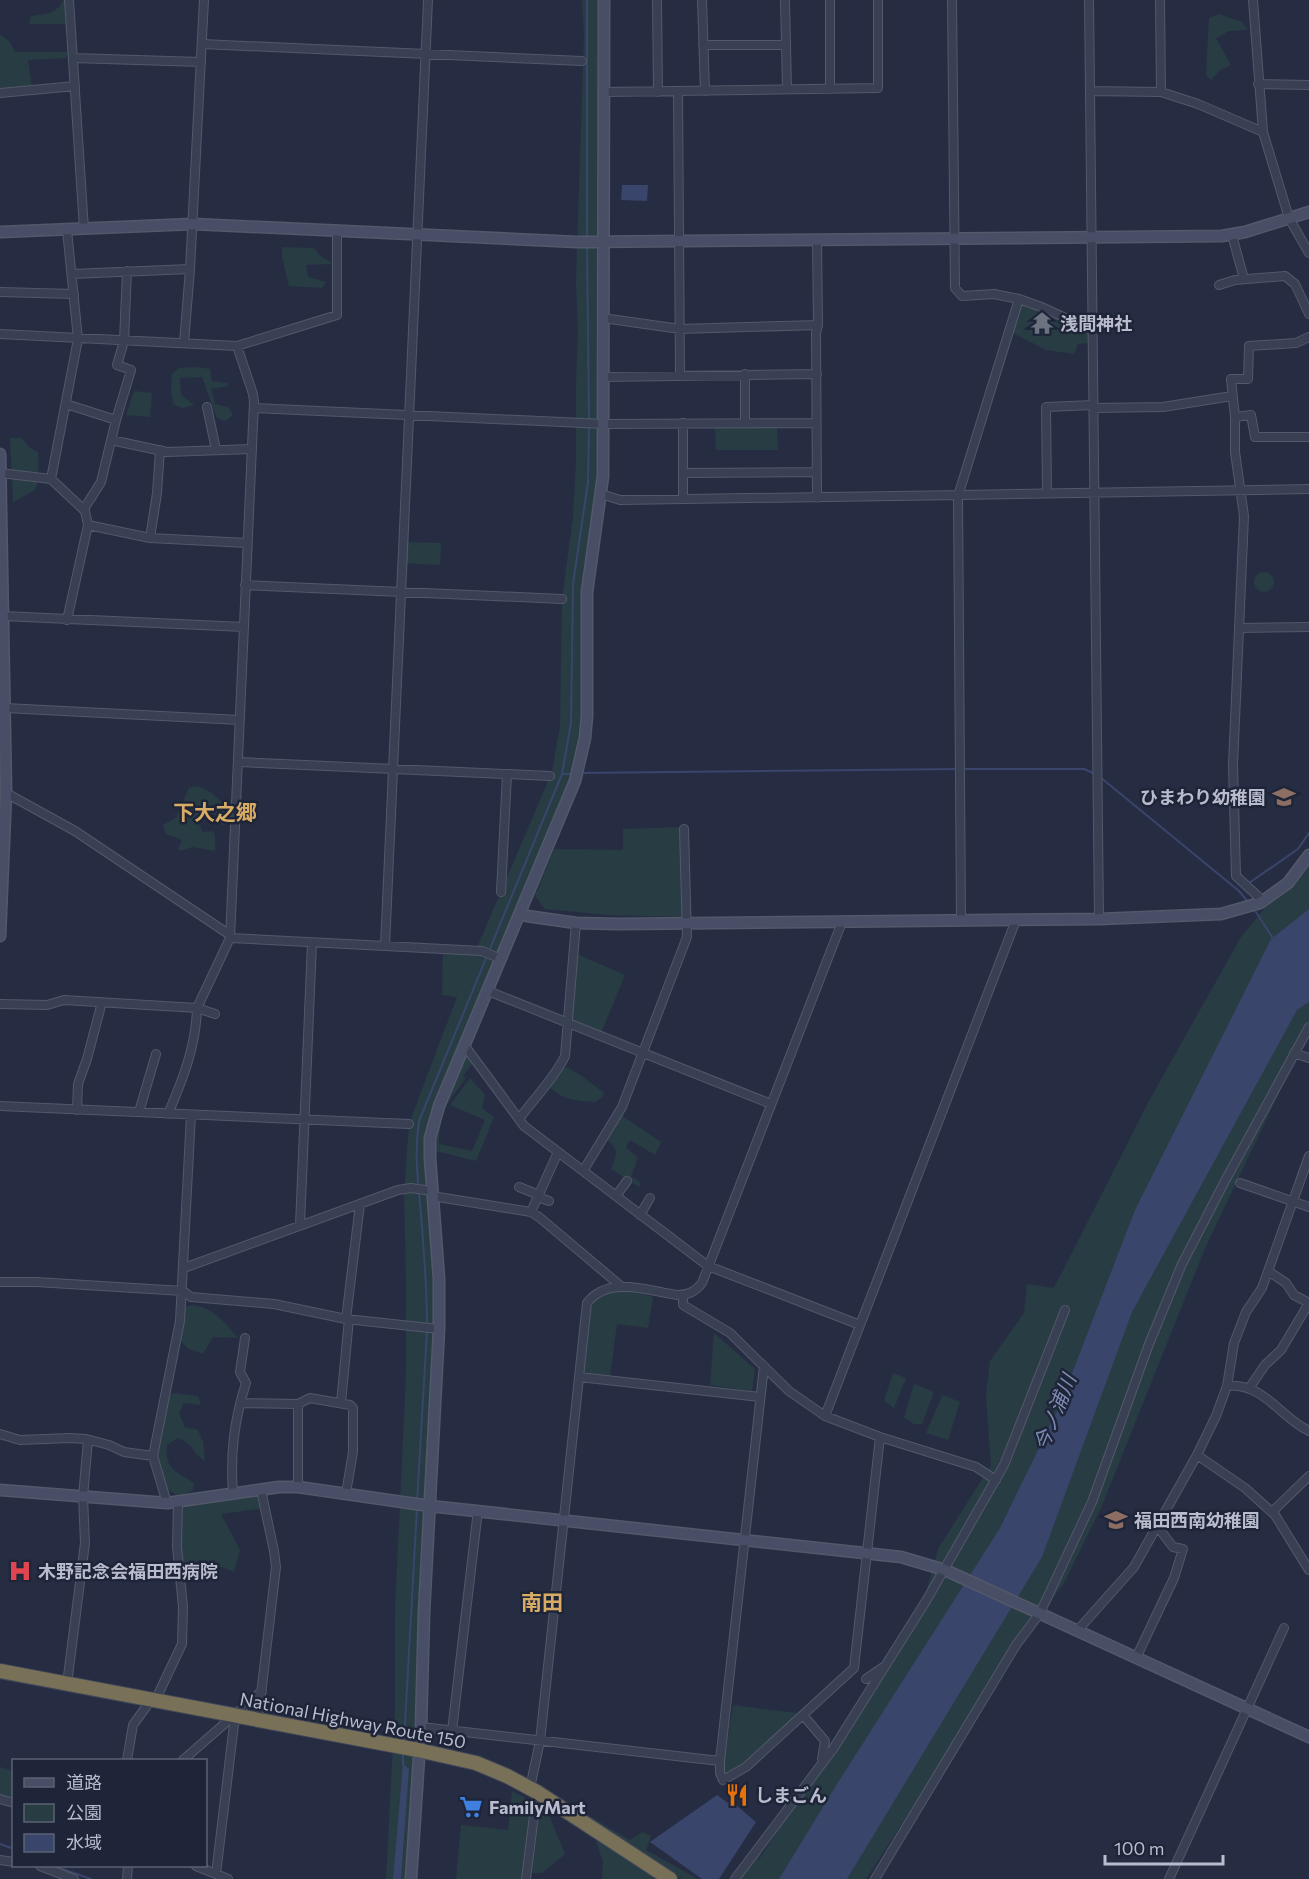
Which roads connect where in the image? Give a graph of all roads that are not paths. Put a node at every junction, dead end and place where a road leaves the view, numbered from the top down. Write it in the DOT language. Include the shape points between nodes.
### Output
graph roads {
  1 [pos="69,0"];
  2 [pos="204,0"];
  3 [pos="428,0"];
  4 [pos="604,0"];
  5 [pos="657,0"];
  6 [pos="702,0"];
  7 [pos="785,0"];
  8 [pos="830,0"];
  9 [pos="878,0"];
  10 [pos="952,0"];
  11 [pos="1089,0"];
  12 [pos="1160,0"];
  13 [pos="1253,0"];
  14 [pos="202,44"];
  15 [pos="704,45"];
  16 [pos="786,45"];
  17 [pos="426,54"];
  18 [pos="73,58"];
  19 [pos="582,61"];
  20 [pos="201,62"];
  21 [pos="1258,84"];
  22 [pos="1309,85"];
  23 [pos="75,86"];
  24 [pos="786,89"];
  25 [pos="831,89"];
  26 [pos="705,91"];
  27 [pos="1091,91"];
  28 [pos="604,92"];
  29 [pos="658,92"];
  30 [pos="678,92"];
  31 [pos="0,93"];
  32 [pos="1161,93"];
  33 [pos="1263,132"];
  34 [pos="1309,212"];
  35 [pos="1289,218"];
  36 [pos="193,224"];
  37 [pos="84,229"];
  38 [pos="67,230"];
  39 [pos="338,231"];
  40 [pos="0,232"];
  41 [pos="417,234"];
  42 [pos="1232,235"];
  43 [pos="1093,237"];
  44 [pos="955,239"];
  45 [pos="817,240"];
  46 [pos="680,241"];
  47 [pos="603,242"];
  48 [pos="1309,253"];
  49 [pos="190,269"];
  50 [pos="127,271"];
  51 [pos="72,274"];
  52 [pos="1244,279"];
  53 [pos="1219,285"];
  54 [pos="0,292"];
  55 [pos="74,294"];
  56 [pos="1019,299"];
  57 [pos="1309,314"];
  58 [pos="603,318"];
  59 [pos="818,325"];
  60 [pos="680,329"];
  61 [pos="1093,331"];
  62 [pos="0,334"];
  63 [pos="1309,337"];
  64 [pos="78,339"];
  65 [pos="124,341"];
  66 [pos="184,344"];
  67 [pos="237,346"];
  68 [pos="745,374"];
  69 [pos="817,374"];
  70 [pos="680,375"];
  71 [pos="604,377"];
  72 [pos="1232,396"];
  73 [pos="66,404"];
  74 [pos="1093,406"];
  75 [pos="207,407"];
  76 [pos="254,408"];
  77 [pos="409,416"];
  78 [pos="1235,417"];
  79 [pos="116,420"];
  80 [pos="683,423"];
  81 [pos="745,423"];
  82 [pos="815,423"];
  83 [pos="601,424"];
  84 [pos="1309,437"];
  85 [pos="111,440"];
  86 [pos="252,449"];
  87 [pos="159,450"];
  88 [pos="216,450"];
  89 [pos="0,454"];
  90 [pos="817,472"];
  91 [pos="0,473"];
  92 [pos="683,473"];
  93 [pos="51,479"];
  94 [pos="1309,489"];
  95 [pos="1240,490"];
  96 [pos="1095,491"];
  97 [pos="1047,492"];
  98 [pos="601,494"];
  99 [pos="958,496"];
  100 [pos="817,498"];
  101 [pos="683,499"];
  102 [pos="84,509"];
  103 [pos="88,525"];
  104 [pos="150,538"];
  105 [pos="247,543"];
  106 [pos="245,585"];
  107 [pos="401,592"];
  108 [pos="562,599"];
  109 [pos="3,616"];
  110 [pos="67,620"];
  111 [pos="244,627"];
  112 [pos="1309,627"];
  113 [pos="1239,628"];
  114 [pos="5,708"];
  115 [pos="240,720"];
  116 [pos="238,762"];
  117 [pos="393,770"];
  118 [pos="507,774"];
  119 [pos="550,776"];
  120 [pos="4,793"];
  121 [pos="684,829"];
  122 [pos="1309,855"];
  123 [pos="501,892"];
  124 [pos="1263,901"];
  125 [pos="1,913"];
  126 [pos="520,913"];
  127 [pos="1099,919"];
  128 [pos="961,920"];
  129 [pos="1016,920"];
  130 [pos="576,922"];
  131 [pos="842,922"];
  132 [pos="686,923"];
  133 [pos="0,936"];
  134 [pos="230,936"];
  135 [pos="312,943"];
  136 [pos="385,946"];
  137 [pos="499,958"];
  138 [pos="488,991"];
  139 [pos="102,1002"];
  140 [pos="0,1004"];
  141 [pos="197,1008"];
  142 [pos="215,1014"];
  143 [pos="567,1022"];
  144 [pos="1309,1027"];
  145 [pos="465,1046"];
  146 [pos="643,1053"];
  147 [pos="1294,1053"];
  148 [pos="156,1054"];
  149 [pos="1309,1058"];
  150 [pos="771,1104"];
  151 [pos="0,1106"];
  152 [pos="77,1110"];
  153 [pos="139,1112"];
  154 [pos="168,1114"];
  155 [pos="191,1114"];
  156 [pos="304,1119"];
  157 [pos="519,1119"];
  158 [pos="409,1124"];
  159 [pos="558,1152"];
  160 [pos="1309,1156"];
  161 [pos="583,1171"];
  162 [pos="627,1180"];
  163 [pos="1240,1184"];
  164 [pos="519,1187"];
  165 [pos="432,1193"];
  166 [pos="539,1196"];
  167 [pos="616,1197"];
  168 [pos="650,1198"];
  169 [pos="549,1201"];
  170 [pos="1293,1202"];
  171 [pos="360,1204"];
  172 [pos="1309,1207"];
  173 [pos="531,1212"];
  174 [pos="640,1215"];
  175 [pos="300,1225"];
  176 [pos="708,1266"];
  177 [pos="184,1268"];
  178 [pos="1268,1271"];
  179 [pos="0,1282"];
  180 [pos="622,1287"];
  181 [pos="183,1291"];
  182 [pos="683,1295"];
  183 [pos="1065,1310"];
  184 [pos="348,1319"];
  185 [pos="860,1325"];
  186 [pos="437,1328"];
  187 [pos="245,1338"];
  188 [pos="764,1366"];
  189 [pos="579,1377"];
  190 [pos="1227,1386"];
  191 [pos="1250,1387"];
  192 [pos="760,1397"];
  193 [pos="240,1403"];
  194 [pos="341,1403"];
  195 [pos="298,1404"];
  196 [pos="825,1416"];
  197 [pos="1309,1431"];
  198 [pos="0,1434"];
  199 [pos="880,1437"];
  200 [pos="88,1440"];
  201 [pos="1197,1455"];
  202 [pos="153,1456"];
  203 [pos="1309,1476"];
  204 [pos="996,1480"];
  205 [pos="298,1487"];
  206 [pos="261,1490"];
  207 [pos="0,1491"];
  208 [pos="346,1493"];
  209 [pos="233,1494"];
  210 [pos="83,1497"];
  211 [pos="172,1502"];
  212 [pos="430,1506"];
  213 [pos="478,1510"];
  214 [pos="1272,1512"];
  215 [pos="564,1520"];
  216 [pos="1157,1526"];
  217 [pos="744,1539"];
  218 [pos="867,1552"];
  219 [pos="1308,1567"];
  220 [pos="944,1570"];
  221 [pos="1038,1612"];
  222 [pos="1284,1629"];
  223 [pos="1077,1631"];
  224 [pos="1136,1658"];
  225 [pos="886,1666"];
  226 [pos="0,1671"];
  227 [pos="866,1679"];
  228 [pos="67,1684"];
  229 [pos="262,1692"];
  230 [pos="153,1701"];
  231 [pos="1247,1709"];
  232 [pos="803,1715"];
  233 [pos="235,1716"];
  234 [pos="258,1720"];
  235 [pos="421,1727"];
  236 [pos="452,1731"];
  237 [pos="1309,1737"];
  238 [pos="540,1741"];
  239 [pos="418,1750"];
  240 [pos="127,1759"];
  241 [pos="185,1759"];
  242 [pos="720,1761"];
  243 [pos="820,1766"];
  244 [pos="534,1790"];
  245 [pos="42,1867"];
  246 [pos="198,1867"];
  247 [pos="216,1874"];
  248 [pos="74,1879"];
  249 [pos="228,1879"];
  250 [pos="411,1879"];
  251 [pos="526,1879"];
  252 [pos="670,1879"];
  253 [pos="735,1879"];
  254 [pos="875,1879"];
  255 [pos="1169,1879"];
  1 -- 18 [label="street"];
  2 -- 14 [label="street"];
  3 -- 17 [label="street"];
  4 -- 28 [label="street"];
  5 -- 29 [label="street"];
  6 -- 15 [label="street"];
  7 -- 16 [label="street"];
  8 -- 25 [label="street"];
  9 -- 25 [label="street" via="878,88"];
  10 -- 44 [label="street"];
  11 -- 27 [label="street"];
  12 -- 32 [label="street"];
  13 -- 21 [label="street"];
  14 -- 17 [label="street"];
  14 -- 20 [label="street"];
  15 -- 16 [label="street"];
  15 -- 26 [label="street"];
  16 -- 24 [label="street"];
  17 -- 19 [label="street"];
  17 -- 41 [label="street"];
  18 -- 20 [label="street"];
  18 -- 23 [label="street"];
  20 -- 36 [label="street"];
  21 -- 22 [label="street"];
  21 -- 33 [label="street"];
  23 -- 31 [label="street"];
  23 -- 37 [label="street"];
  24 -- 25 [label="street"];
  24 -- 26 [label="street"];
  26 -- 30 [label="street"];
  27 -- 32 [label="street"];
  27 -- 43 [label="street"];
  28 -- 29 [label="street"];
  28 -- 47 [label="street"];
  29 -- 30 [label="street"];
  30 -- 46 [label="street"];
  32 -- 33 [label="street"];
  33 -- 35 [label="street"];
  34 -- 35 [label="street"];
  35 -- 42 [label="street"];
  35 -- 48 [label="street"];
  36 -- 37 [label="street"];
  36 -- 39 [label="street"];
  36 -- 49 [label="street"];
  37 -- 38 [label="street"];
  38 -- 40 [label="street"];
  38 -- 51 [label="street"];
  39 -- 41 [label="street"];
  39 -- 67 [label="street" via="337,315"];
  41 -- 47 [label="street"];
  41 -- 77 [label="street"];
  42 -- 43 [label="street"];
  42 -- 52 [label="street"];
  43 -- 44 [label="street"];
  43 -- 61 [label="street"];
  44 -- 45 [label="street"];
  44 -- 56 [label="street" via="955,288 962,296 994,294"];
  45 -- 46 [label="street"];
  45 -- 59 [label="street"];
  46 -- 47 [label="street"];
  46 -- 60 [label="street"];
  47 -- 58 [label="street"];
  49 -- 50 [label="street"];
  49 -- 66 [label="street"];
  50 -- 51 [label="street"];
  50 -- 65 [label="street"];
  51 -- 55 [label="street"];
  52 -- 53 [label="street"];
  52 -- 57 [label="street" via="1285,276 1295,284"];
  54 -- 55 [label="street"];
  55 -- 64 [label="street"];
  56 -- 61 [label="street"];
  56 -- 99 [label="street"];
  58 -- 60 [label="street"];
  58 -- 71 [label="street"];
  59 -- 60 [label="street"];
  59 -- 69 [label="street"];
  60 -- 70 [label="street"];
  61 -- 74 [label="street"];
  62 -- 64 [label="street"];
  63 -- 72 [label="street" via="1296,343 1249,346 1248,379 1231,379"];
  64 -- 65 [label="street"];
  64 -- 73 [label="street"];
  65 -- 66 [label="street"];
  65 -- 79 [label="street" via="117,365 131,370"];
  66 -- 67 [label="street"];
  67 -- 76 [label="street"];
  68 -- 69 [label="street"];
  68 -- 70 [label="street"];
  68 -- 81 [label="street"];
  69 -- 82 [label="street"];
  70 -- 71 [label="street"];
  71 -- 83 [label="street"];
  72 -- 74 [label="street" via="1163,408"];
  72 -- 78 [label="street"];
  73 -- 79 [label="street"];
  73 -- 93 [label="street"];
  74 -- 96 [label="street"];
  74 -- 97 [label="street" via="1046,407"];
  75 -- 88 [label="street"];
  76 -- 77 [label="street"];
  76 -- 86 [label="street"];
  77 -- 83 [label="street"];
  77 -- 107 [label="street"];
  78 -- 84 [label="street" via="1251,414 1255,437"];
  78 -- 95 [label="street"];
  79 -- 85 [label="street"];
  80 -- 81 [label="street"];
  80 -- 83 [label="street"];
  80 -- 92 [label="street"];
  81 -- 82 [label="street"];
  82 -- 90 [label="street"];
  83 -- 98 [label="street"];
  85 -- 87 [label="street"];
  85 -- 102 [label="street" via="101,482"];
  86 -- 88 [label="street"];
  86 -- 105 [label="street"];
  87 -- 88 [label="street"];
  87 -- 104 [label="street"];
  89 -- 91 [label="street"];
  90 -- 92 [label="street"];
  90 -- 100 [label="street"];
  91 -- 93 [label="street"];
  91 -- 109 [label="street"];
  92 -- 101 [label="street"];
  93 -- 102 [label="street"];
  94 -- 95 [label="street"];
  95 -- 96 [label="street"];
  95 -- 113 [label="street" via="1244,516"];
  96 -- 97 [label="street"];
  96 -- 127 [label="street"];
  97 -- 99 [label="street"];
  98 -- 101 [label="street" via="620,500"];
  98 -- 126 [label="street" via="587,592 587,716 580,763"];
  99 -- 100 [label="street"];
  99 -- 128 [label="street"];
  100 -- 101 [label="street"];
  102 -- 103 [label="street"];
  103 -- 104 [label="street"];
  103 -- 110 [label="street"];
  104 -- 105 [label="street"];
  105 -- 106 [label="street"];
  106 -- 107 [label="street"];
  106 -- 111 [label="street"];
  107 -- 108 [label="street"];
  107 -- 117 [label="street"];
  109 -- 110 [label="street"];
  109 -- 114 [label="street"];
  110 -- 111 [label="street"];
  111 -- 115 [label="street"];
  112 -- 113 [label="street"];
  113 -- 124 [label="street" via="1233,765 1236,876"];
  114 -- 115 [label="street"];
  114 -- 120 [label="street"];
  115 -- 116 [label="street"];
  116 -- 117 [label="street"];
  116 -- 134 [label="street"];
  117 -- 118 [label="street"];
  117 -- 136 [label="street"];
  118 -- 119 [label="street"];
  118 -- 123 [label="street"];
  120 -- 125 [label="street"];
  120 -- 134 [label="street" via="75,831"];
  121 -- 132 [label="street"];
  122 -- 124 [label="street" via="1288,883"];
  124 -- 127 [label="street" via="1221,914"];
  125 -- 133 [label="street"];
  126 -- 130 [label="street"];
  126 -- 137 [label="street"];
  127 -- 129 [label="street"];
  128 -- 129 [label="street"];
  128 -- 131 [label="street"];
  129 -- 185 [label="street"];
  130 -- 132 [label="street"];
  130 -- 143 [label="street"];
  131 -- 132 [label="street"];
  131 -- 150 [label="street"];
  132 -- 146 [label="street" via="687,937"];
  134 -- 135 [label="street"];
  134 -- 141 [label="street"];
  135 -- 136 [label="street"];
  135 -- 156 [label="street"];
  136 -- 137 [label="street" via="482,951"];
  137 -- 138 [label="street"];
  138 -- 143 [label="street"];
  138 -- 145 [label="street"];
  139 -- 140 [label="street"];
  139 -- 141 [label="street"];
  139 -- 152 [label="street" via="78,1084"];
  141 -- 142 [label="street"];
  141 -- 154 [label="street" via="190,1057"];
  143 -- 146 [label="street"];
  143 -- 157 [label="street" via="567,1045 559,1068"];
  144 -- 147 [label="street"];
  145 -- 157 [label="street"];
  145 -- 165 [label="street" via="433,1125"];
  146 -- 150 [label="street"];
  146 -- 161 [label="street" via="622,1107"];
  147 -- 149 [label="street"];
  147 -- 221 [label="street" via="1182,1264 1092,1502"];
  148 -- 153 [label="street"];
  150 -- 176 [label="street"];
  151 -- 152 [label="street"];
  152 -- 153 [label="street"];
  153 -- 154 [label="street"];
  154 -- 155 [label="street"];
  155 -- 156 [label="street"];
  155 -- 177 [label="street"];
  156 -- 158 [label="street"];
  156 -- 175 [label="street"];
  157 -- 159 [label="street"];
  159 -- 161 [label="street"];
  159 -- 166 [label="street"];
  160 -- 170 [label="street"];
  161 -- 167 [label="street"];
  162 -- 167 [label="street"];
  163 -- 170 [label="street"];
  164 -- 166 [label="street"];
  165 -- 171 [label="street" via="411,1188"];
  165 -- 173 [label="street"];
  165 -- 186 [label="street" via="439,1279"];
  166 -- 169 [label="street"];
  166 -- 173 [label="street"];
  167 -- 174 [label="street"];
  168 -- 174 [label="street"];
  170 -- 172 [label="street"];
  170 -- 178 [label="street"];
  171 -- 175 [label="street"];
  171 -- 184 [label="street"];
  173 -- 180 [label="street"];
  174 -- 176 [label="street"];
  175 -- 177 [label="street"];
  176 -- 182 [label="street" via="697,1290"];
  176 -- 185 [label="street"];
  177 -- 181 [label="street"];
  178 -- 190 [label="street" via="1234,1343"];
  178 -- 191 [label="street" via="1309,1303 1281,1350"];
  179 -- 181 [label="street"];
  180 -- 182 [label="street"];
  180 -- 189 [label="street" via="600,1290 587,1303"];
  181 -- 184 [label="street" via="191,1297 274,1304"];
  181 -- 202 [label="street"];
  182 -- 188 [label="street" via="683,1305 730,1334"];
  183 -- 204 [label="street"];
  184 -- 186 [label="street"];
  184 -- 194 [label="street"];
  185 -- 196 [label="street"];
  186 -- 212 [label="street"];
  187 -- 193 [label="street" via="240,1372 246,1383"];
  188 -- 192 [label="street"];
  188 -- 196 [label="street" via="789,1391"];
  189 -- 192 [label="street"];
  189 -- 215 [label="street"];
  190 -- 191 [label="street"];
  190 -- 201 [label="street"];
  191 -- 197 [label="street"];
  192 -- 217 [label="street"];
  193 -- 195 [label="street"];
  193 -- 209 [label="street" via="231,1464"];
  194 -- 195 [label="street" via="310,1398"];
  194 -- 208 [label="street" via="353,1408 353,1452"];
  195 -- 205 [label="street"];
  196 -- 199 [label="street"];
  198 -- 200 [label="street" via="20,1440"];
  199 -- 204 [label="street" via="976,1467"];
  199 -- 218 [label="street"];
  200 -- 202 [label="street" via="124,1452"];
  200 -- 210 [label="street"];
  201 -- 214 [label="street"];
  201 -- 216 [label="street"];
  202 -- 211 [label="street"];
  203 -- 214 [label="street"];
  204 -- 220 [label="street"];
  205 -- 206 [label="street"];
  205 -- 208 [label="street"];
  206 -- 209 [label="street"];
  206 -- 229 [label="street" via="276,1567"];
  207 -- 210 [label="street"];
  208 -- 212 [label="street"];
  209 -- 211 [label="street"];
  210 -- 211 [label="street"];
  210 -- 228 [label="street" via="85,1543"];
  211 -- 230 [label="street" via="183,1607 182,1644"];
  212 -- 213 [label="street"];
  212 -- 235 [label="street"];
  213 -- 215 [label="street"];
  213 -- 236 [label="street"];
  214 -- 219 [label="street"];
  215 -- 217 [label="street"];
  215 -- 238 [label="street"];
  216 -- 223 [label="street" via="1134,1567"];
  216 -- 224 [label="street" via="1173,1547 1183,1549 1174,1578"];
  217 -- 218 [label="street"];
  217 -- 242 [label="street"];
  218 -- 220 [label="street"];
  218 -- 232 [label="street" via="855,1668"];
  220 -- 221 [label="street"];
  220 -- 225 [label="street"];
  221 -- 223 [label="street"];
  221 -- 254 [label="street"];
  222 -- 231 [label="street"];
  223 -- 224 [label="street"];
  224 -- 231 [label="street"];
  225 -- 227 [label="street"];
  225 -- 243 [label="street"];
  226 -- 228 [label="highway, National Highway Route 150"];
  228 -- 230 [label="highway, National Highway Route 150"];
  229 -- 233 [label="street"];
  229 -- 234 [label="street"];
  230 -- 233 [label="highway, National Highway Route 150"];
  230 -- 240 [label="street" via="133,1725"];
  231 -- 237 [label="street"];
  231 -- 255 [label="street"];
  232 -- 242 [label="street" via="746,1767 723,1780"];
  232 -- 243 [label="street" via="825,1741"];
  233 -- 234 [label="highway, National Highway Route 150"];
  233 -- 241 [label="street"];
  233 -- 247 [label="street"];
  234 -- 239 [label="highway, National Highway Route 150"];
  235 -- 236 [label="street"];
  235 -- 239 [label="street"];
  236 -- 238 [label="street"];
  238 -- 242 [label="street"];
  238 -- 244 [label="street"];
  239 -- 244 [label="highway, National Highway Route 150" via="476,1763"];
  239 -- 250 [label="street"];
  243 -- 253 [label="street"];
  244 -- 251 [label="street"];
  244 -- 252 [label="highway, National Highway Route 150"];
  245 -- 248 [label="street"];
  246 -- 247 [label="street"];
  247 -- 249 [label="street"];
}
